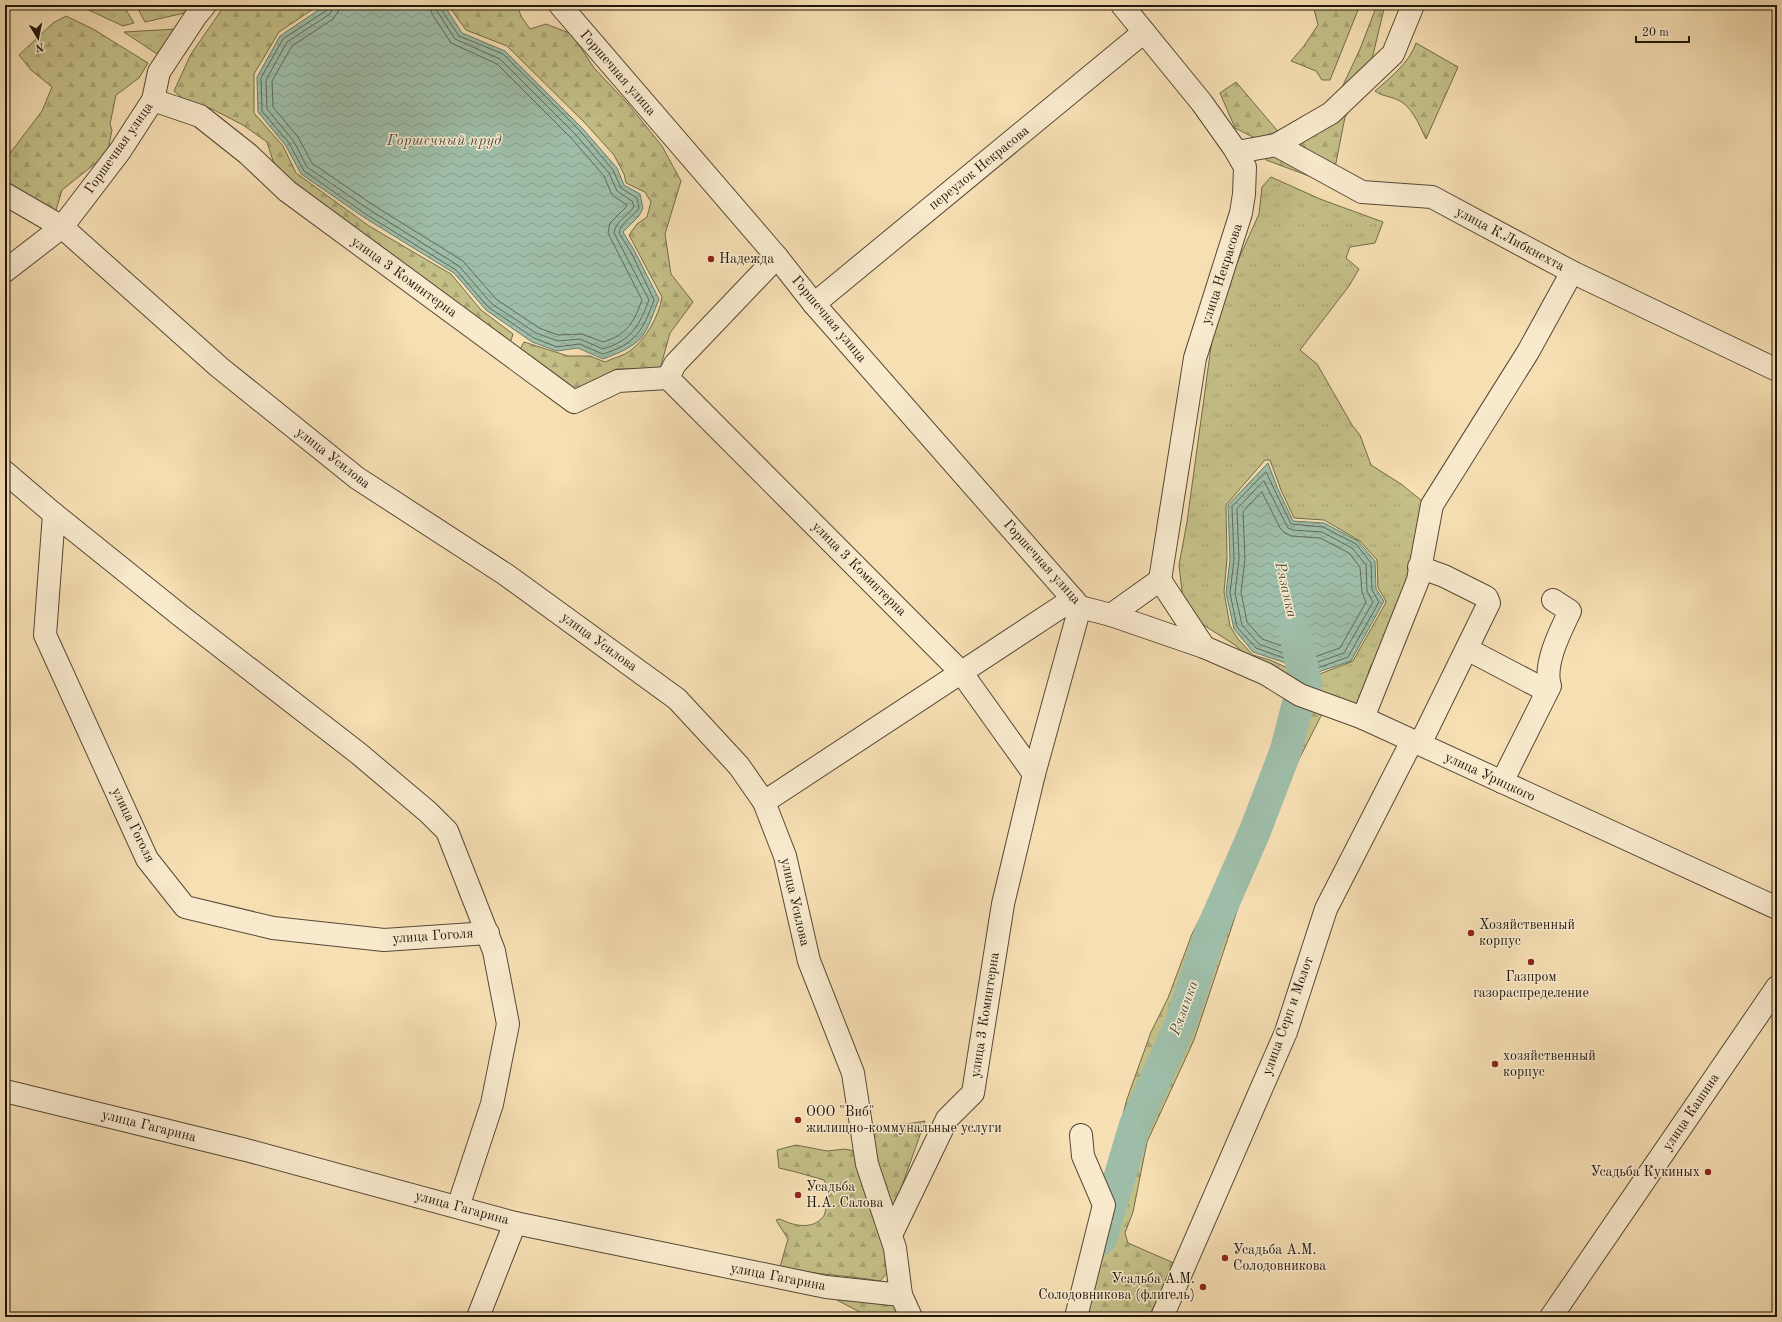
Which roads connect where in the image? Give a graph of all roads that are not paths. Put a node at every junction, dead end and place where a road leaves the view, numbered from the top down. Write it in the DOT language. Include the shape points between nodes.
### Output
graph roads {
  1 [pos="205,5"];
  2 [pos="560,5"];
  3 [pos="1122,5"];
  4 [pos="1413,5"];
  5 [pos="1144,32"];
  6 [pos="153,100"];
  7 [pos="1276,145"];
  8 [pos="1237,152"];
  9 [pos="5,194"];
  10 [pos="62,227"];
  11 [pos="777,257"];
  12 [pos="5,271"];
  13 [pos="1572,272"];
  14 [pos="814,304"];
  15 [pos="1777,370"];
  16 [pos="668,378"];
  17 [pos="5,472"];
  18 [pos="54,514"];
  19 [pos="1419,567"];
  20 [pos="1160,580"];
  21 [pos="1554,600"];
  22 [pos="1076,603"];
  23 [pos="1110,615"];
  24 [pos="1204,647"];
  25 [pos="1467,649"];
  26 [pos="961,672"];
  27 [pos="1547,691"];
  28 [pos="1363,718"];
  29 [pos="1416,742"];
  30 [pos="1034,774"];
  31 [pos="1502,782"];
  32 [pos="764,802"];
  33 [pos="1777,908"];
  34 [pos="488,933"];
  35 [pos="1777,987"];
  36 [pos="5,1091"];
  37 [pos="1081,1135"];
  38 [pos="458,1207"];
  39 [pos="515,1223"];
  40 [pos="891,1235"];
  41 [pos="901,1296"];
  42 [pos="478,1317"];
  43 [pos="911,1317"];
  44 [pos="1076,1317"];
  45 [pos="1162,1317"];
  46 [pos="1551,1317"];
  1 -- 6 [label="street, Горшечная улица" via="159,72"];
  2 -- 11 [label="street, Горшечная улица"];
  3 -- 5 [label="street, улица Некрасова"];
  4 -- 7 [label="street" via="1393,54 1331,113"];
  5 -- 8 [label="street, улица Некрасова" via="1202,103"];
  5 -- 14 [label="street, переулок Некрасова"];
  6 -- 10 [label="street, Горшечная улица" via="120,151"];
  6 -- 16 [label="street, улица 3 Коминтерна" via="200,116 248,154 287,191 574,402 618,381"];
  7 -- 8 [label="street"];
  7 -- 13 [label="street, улица К.Либкнехта" via="1362,192 1432,197"];
  8 -- 20 [label="street, улица Некрасова" via="1245,167 1241,213 1195,358"];
  9 -- 10 [label="street, улица Усилова"];
  10 -- 12 [label="street, Горшечная улица"];
  10 -- 32 [label="street, улица Усилова" via="219,367 357,478 505,574 677,699 738,766"];
  11 -- 14 [label="street, Горшечная улица"];
  11 -- 16 [label="street" via="676,364"];
  13 -- 15 [label="street, улица К.Либкнехта"];
  13 -- 19 [label="street" via="1528,352 1432,504"];
  14 -- 22 [label="street, Горшечная улица"];
  16 -- 26 [label="street, улица 3 Коминтерна"];
  17 -- 18 [label="street, улица Гоголя"];
  18 -- 34 [label="street, улица Гоголя" via="358,753 428,812 447,832"];
  18 -- 34 [label="street, улица Гоголя" via="45,635 147,859 185,906 273,928 384,940"];
  19 -- 25 [label="street, улица Серп и Молот" via="1444,576 1487,598 1489,603"];
  19 -- 28 [label="street" via="1418,580"];
  20 -- 23 [label="street"];
  20 -- 24 [label="street"];
  21 -- 27 [label="street" via="1570,610 1551,659 1548,681 1550,686"];
  22 -- 23 [label="street, Горшечная улица"];
  22 -- 26 [label="street"];
  22 -- 30 [label="street, улица 3 Коминтерна"];
  23 -- 24 [label="street, Горшечная улица"];
  24 -- 28 [label="street, улица Урицкого" via="1266,674 1300,695"];
  25 -- 27 [label="street"];
  25 -- 29 [label="street, улица Серп и Молот"];
  26 -- 30 [label="street, улица 3 Коминтерна"];
  26 -- 32 [label="street"];
  27 -- 31 [label="street"];
  28 -- 29 [label="street, улица Урицкого"];
  29 -- 31 [label="street, улица Урицкого"];
  29 -- 45 [label="street, улица Серп и Молот" via="1326,909 1286,1032"];
  30 -- 40 [label="street, улица 3 Коминтерна" via="1003,904 973,1093 947,1119"];
  31 -- 33 [label="street, улица Урицкого"];
  32 -- 40 [label="street, улица Усилова" via="785,856 809,961 853,1073 867,1164"];
  34 -- 38 [label="street, улица Гоголя" via="494,950 508,1024 492,1104"];
  35 -- 46 [label="street, улица Кашина"];
  36 -- 38 [label="street, улица Гагарина" via="246,1150"];
  37 -- 44 [label="street" via="1083,1156 1104,1205"];
  38 -- 39 [label="street, улица Гагарина"];
  39 -- 41 [label="street, улица Гагарина" via="826,1287"];
  39 -- 42 [label="street"];
  40 -- 41 [label="street, улица Усилова"];
  41 -- 43 [label="street"];
}
